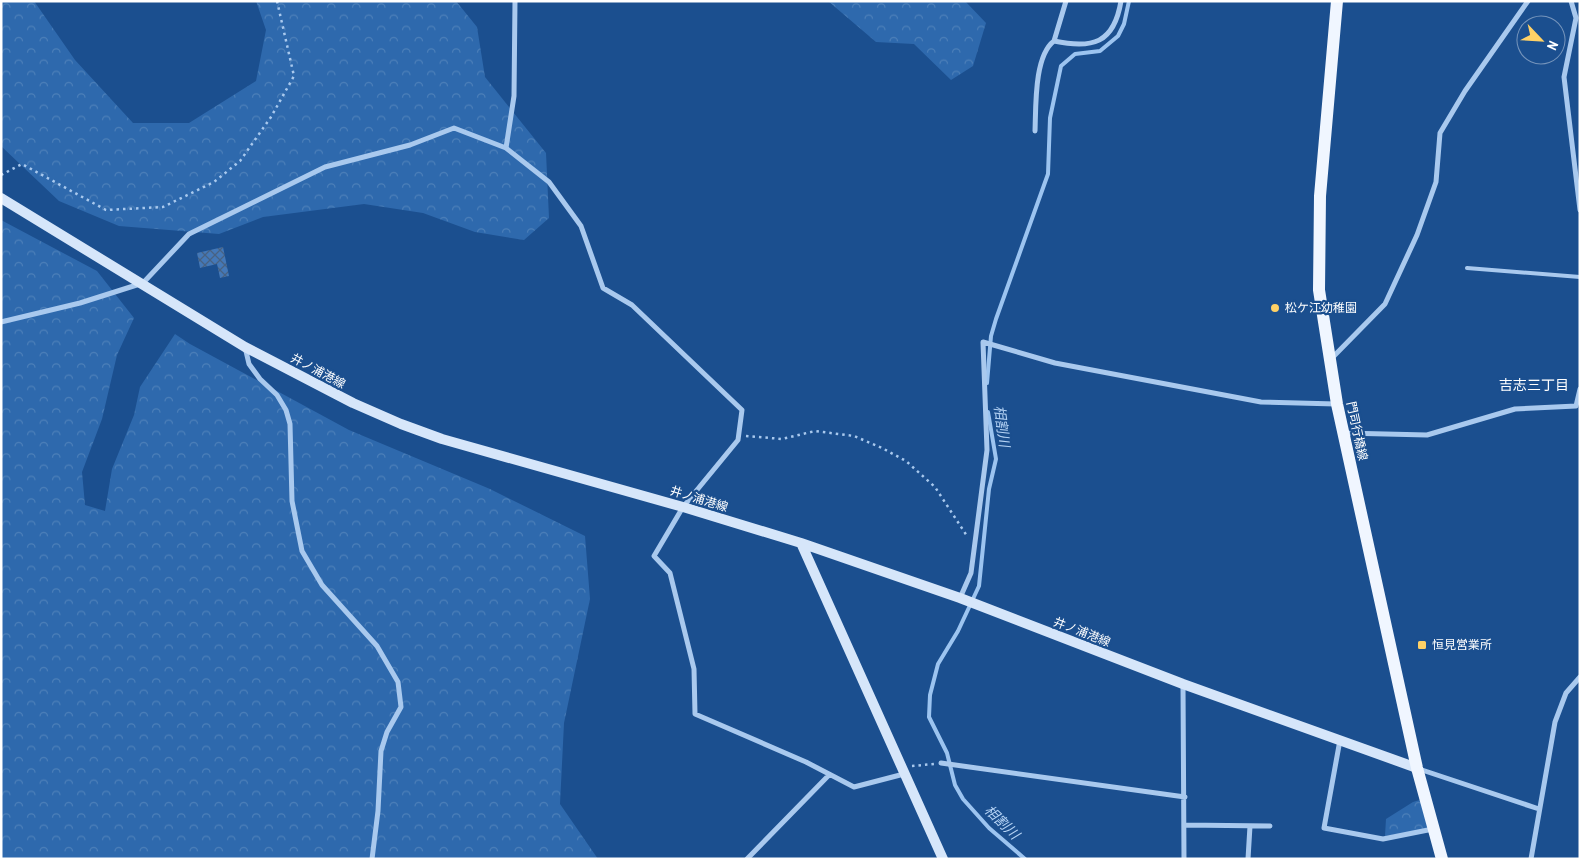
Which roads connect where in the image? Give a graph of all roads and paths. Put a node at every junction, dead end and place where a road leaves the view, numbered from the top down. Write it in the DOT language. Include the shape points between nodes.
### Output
graph roads {
  1 [pos="277,1"];
  2 [pos="515,1"];
  3 [pos="1066,1"];
  4 [pos="1121,1"];
  5 [pos="1337,1"];
  6 [pos="1528,1"];
  7 [pos="1571,1"];
  8 [pos="1054,41"];
  9 [pos="1034,132"];
  10 [pos="506,148"];
  11 [pos="1,175"];
  12 [pos="1,198"];
  13 [pos="1580,210"];
  14 [pos="1467,268"];
  15 [pos="1580,277"];
  16 [pos="143,283"];
  17 [pos="1,322"];
  18 [pos="245,347"];
  19 [pos="1329,362"];
  20 [pos="1580,388"];
  21 [pos="1337,404"];
  22 [pos="1578,408"];
  23 [pos="1343,433"];
  24 [pos="740,435"];
  25 [pos="683,507"];
  26 [pos="801,543"];
  27 [pos="974,546"];
  28 [pos="960,598"];
  29 [pos="1580,677"];
  30 [pos="1182,684"];
  31 [pos="1340,740"];
  32 [pos="940,763"];
  33 [pos="1417,768"];
  34 [pos="902,771"];
  35 [pos="829,776"];
  36 [pos="1185,797"];
  37 [pos="1539,810"];
  38 [pos="1184,825"];
  39 [pos="1250,826"];
  40 [pos="1270,826"];
  41 [pos="1434,829"];
  42 [pos="372,859"];
  43 [pos="747,859"];
  44 [pos="943,859"];
  45 [pos="1184,859"];
  46 [pos="1248,859"];
  47 [pos="1442,859"];
  48 [pos="1531,859"];
  1 -- 11 [label="path" via="294,76 271,117 240,161 214,182 163,207 106,210 22,164"];
  2 -- 10 [label="street" via="514,96"];
  3 -- 8 [label="street"];
  4 -- 8 [label="street" via="1114,26 1098,42 1076,45"];
  5 -- 19 [label="main road, 門司行橋線" via="1320,196 1319,290"];
  6 -- 19 [label="street" via="1440,133 1436,182 1417,235 1385,304"];
  7 -- 13 [label="street" via="1576,18 1564,77"];
  8 -- 9 [label="street" via="1041,62"];
  10 -- 16 [label="street" via="454,128 410,145 325,167 188,234"];
  10 -- 24 [label="street" via="549,182 581,226 603,288 632,305 742,410"];
  12 -- 16 [label="main road, 井ノ浦港線"];
  14 -- 15 [label="lane"];
  16 -- 17 [label="street"];
  16 -- 18 [label="main road, 井ノ浦港線"];
  18 -- 25 [label="main road, 井ノ浦港線" via="354,403 442,439"];
  18 -- 42 [label="street" via="249,364 278,395 288,417 292,500 302,551 322,585 377,646 398,682 401,706 381,751"];
  19 -- 21 [label="main road, 門司行橋線"];
  20 -- 22 [label="street"];
  21 -- 23 [label="main road, 門司行橋線"];
  21 -- 27 [label="street" via="1261,402 1055,363 983,342 987,450"];
  22 -- 23 [label="street" via="1515,409 1427,435"];
  23 -- 33 [label="main road, 門司行橋線"];
  24 -- 25 [label="street"];
  24 -- 27 [label="path" via="782,439 815,431 854,436 882,448 906,461 935,487"];
  25 -- 26 [label="main road, 井ノ浦港線"];
  25 -- 35 [label="street" via="654,556 670,573 694,669 695,714 806,762"];
  26 -- 28 [label="main road, 井ノ浦港線"];
  26 -- 34 [label="main road"];
  27 -- 28 [label="street" via="972,573"];
  28 -- 30 [label="main road, 井ノ浦港線"];
  29 -- 37 [label="street" via="1566,693 1555,722"];
  30 -- 31 [label="main road, 井ノ浦港線"];
  30 -- 36 [label="street"];
  31 -- 33 [label="main road, 井ノ浦港線"];
  31 -- 41 [label="street" via="1324,828 1383,839"];
  32 -- 34 [label="path"];
  32 -- 36 [label="street"];
  33 -- 37 [label="street"];
  33 -- 41 [label="main road, 門司行橋線"];
  34 -- 35 [label="street" via="854,787"];
  34 -- 44 [label="main road"];
  35 -- 43 [label="street"];
  36 -- 38 [label="street"];
  37 -- 48 [label="street"];
  38 -- 39 [label="street"];
  38 -- 45 [label="street"];
  39 -- 40 [label="street"];
  39 -- 46 [label="street"];
  41 -- 47 [label="main road, 門司行橋線"];
}
